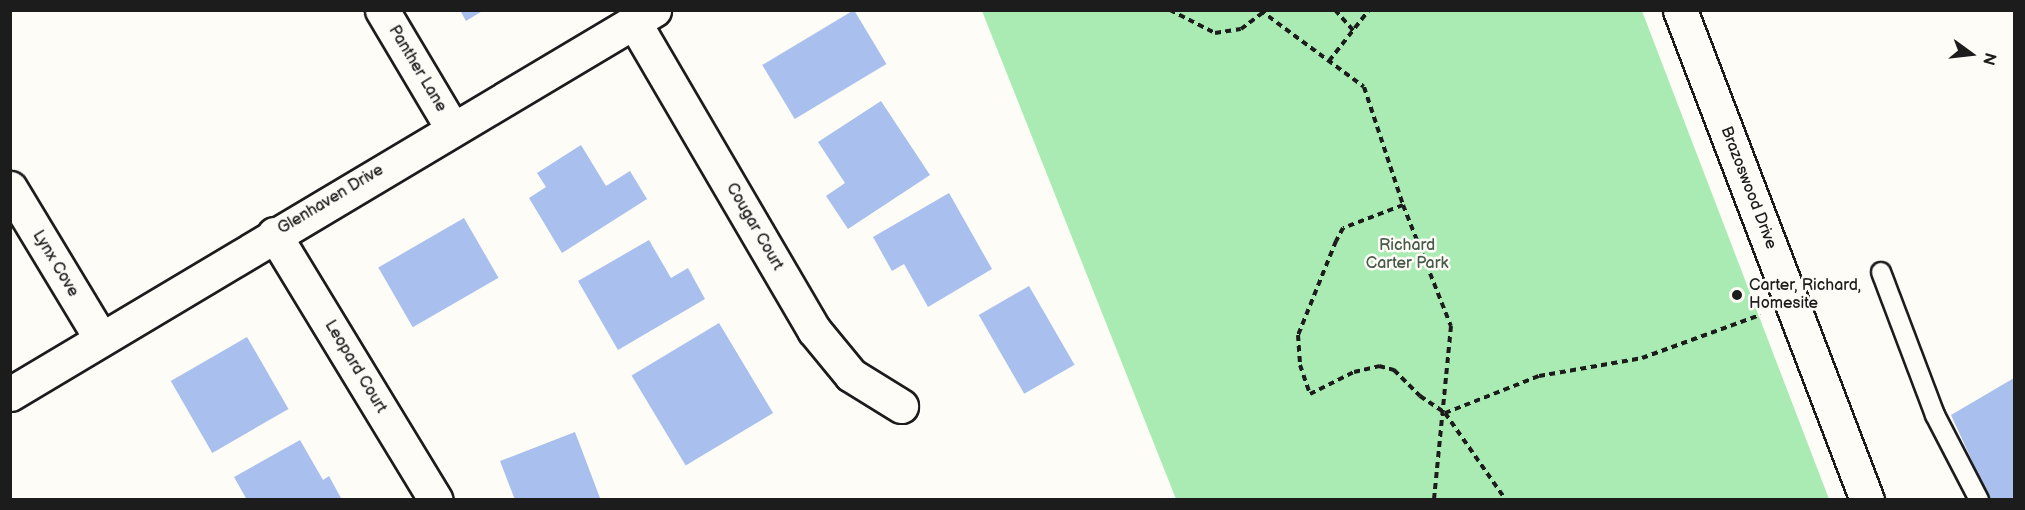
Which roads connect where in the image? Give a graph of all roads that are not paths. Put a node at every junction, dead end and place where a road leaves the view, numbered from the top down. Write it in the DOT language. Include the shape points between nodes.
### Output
graph roads {
  1 [pos="382,10"];
  2 [pos="1680,10"];
  3 [pos="644,16"];
  4 [pos="452,128"];
  5 [pos="10,188"];
  6 [pos="274,234"];
  7 [pos="1881,272"];
  8 [pos="100,339"];
  9 [pos="10,394"];
  10 [pos="901,406"];
  11 [pos="436,500"];
  12 [pos="1867,500"];
  13 [pos="1979,500"];
  1 -- 4 [label="street, Panther Lane"];
  2 -- 12 [label="street, Brazoswood Drive"];
  3 -- 4 [label="street, Glenhaven Drive"];
  3 -- 10 [label="street, Cougar Court" via="814,330 851,375"];
  4 -- 6 [label="street, Glenhaven Drive"];
  5 -- 8 [label="street, Lynx Cove"];
  6 -- 8 [label="street, Glenhaven Drive"];
  6 -- 11 [label="street, Leopard Court"];
  7 -- 13 [label="lane" via="1935,415"];
  8 -- 9 [label="street, Glenhaven Drive"];
}
